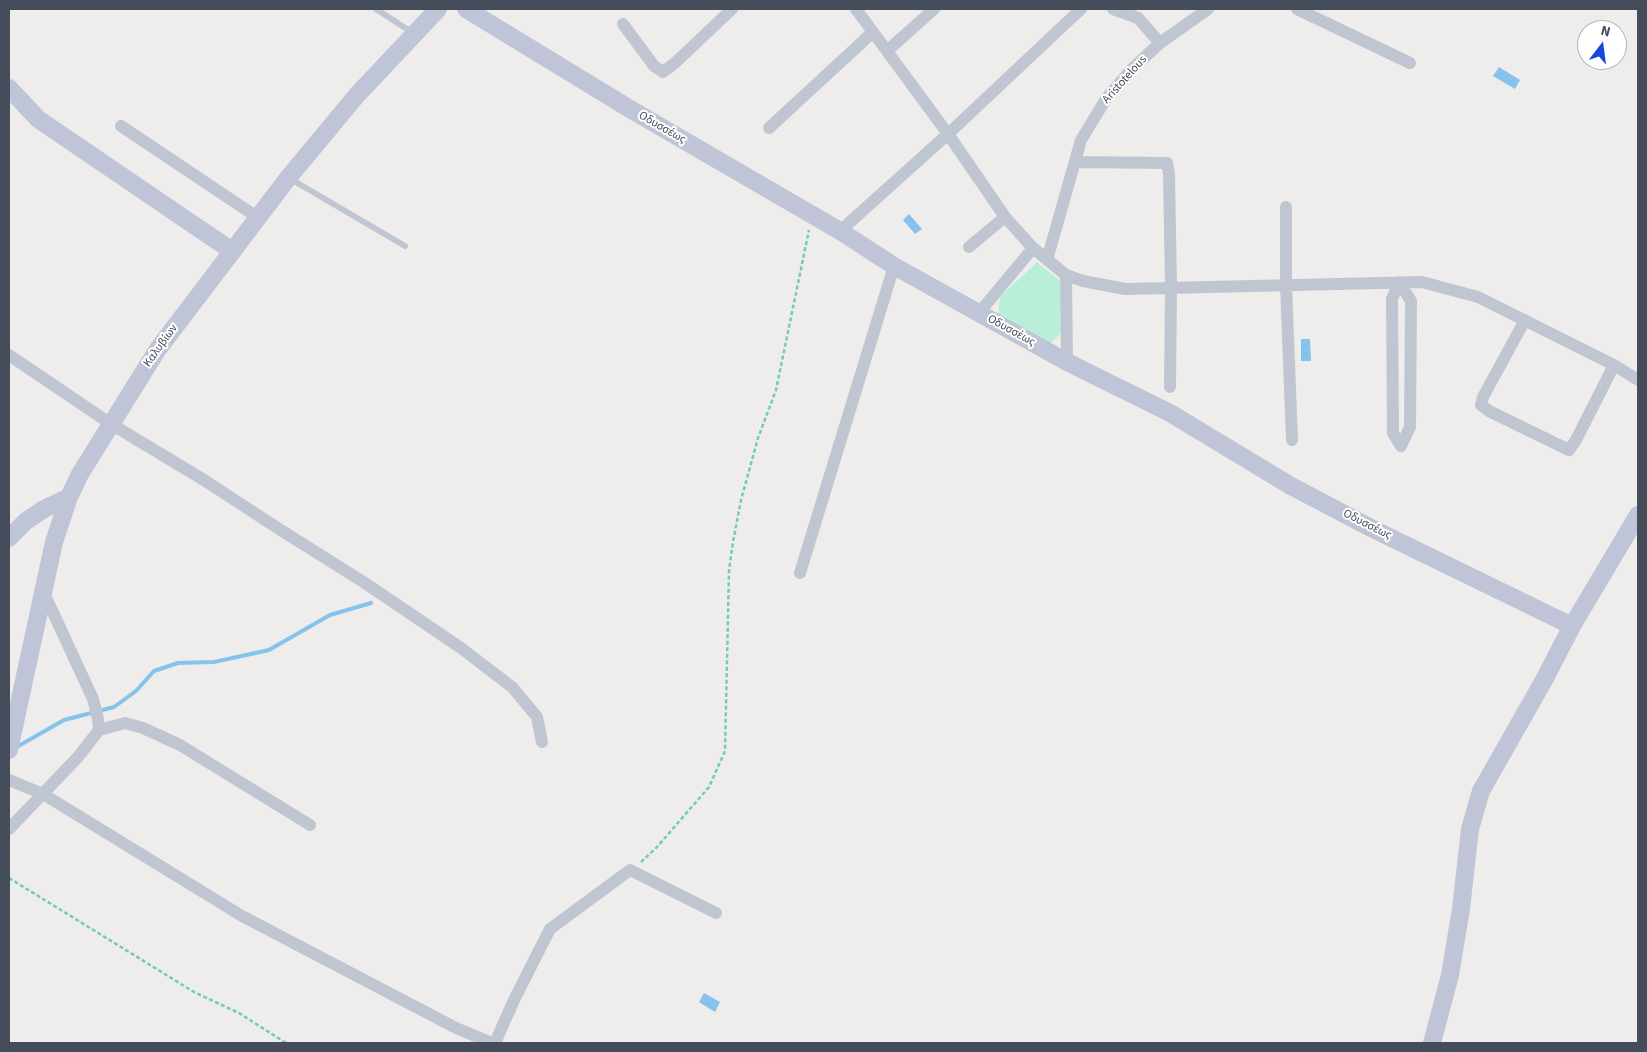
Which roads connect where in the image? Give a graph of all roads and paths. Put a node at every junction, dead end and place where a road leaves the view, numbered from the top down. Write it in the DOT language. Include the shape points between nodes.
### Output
graph roads {
  1 [pos="376,9"];
  2 [pos="438,9"];
  3 [pos="466,9"];
  4 [pos="732,9"];
  5 [pos="856,9"];
  6 [pos="934,9"];
  7 [pos="1081,9"];
  8 [pos="1113,9"];
  9 [pos="1208,9"];
  10 [pos="1296,9"];
  11 [pos="623,24"];
  12 [pos="873,32"];
  13 [pos="414,34"];
  14 [pos="1160,43"];
  15 [pos="887,51"];
  16 [pos="1410,64"];
  17 [pos="9,88"];
  18 [pos="120,126"];
  19 [pos="769,128"];
  20 [pos="948,134"];
  21 [pos="1076,162"];
  22 [pos="288,178"];
  23 [pos="1286,207"];
  24 [pos="812,216"];
  25 [pos="257,217"];
  26 [pos="1005,217"];
  27 [pos="840,231"];
  28 [pos="405,246"];
  29 [pos="969,247"];
  30 [pos="1033,248"];
  31 [pos="232,251"];
  32 [pos="1047,260"];
  33 [pos="894,266"];
  34 [pos="1066,275"];
  35 [pos="1398,282"];
  36 [pos="1286,286"];
  37 [pos="1171,288"];
  38 [pos="979,313"];
  39 [pos="1525,320"];
  40 [pos="9,356"];
  41 [pos="1067,362"];
  42 [pos="1614,365"];
  43 [pos="1638,380"];
  44 [pos="1170,387"];
  45 [pos="111,424"];
  46 [pos="1292,440"];
  47 [pos="69,498"];
  48 [pos="1638,515"];
  49 [pos="9,538"];
  50 [pos="800,573"];
  51 [pos="44,593"];
  52 [pos="1572,626"];
  53 [pos="98,724"];
  54 [pos="542,742"];
  55 [pos="10,745"];
  56 [pos="9,780"];
  57 [pos="42,794"];
  58 [pos="310,825"];
  59 [pos="9,829"];
  60 [pos="630,870"];
  61 [pos="9,878"];
  62 [pos="716,913"];
  63 [pos="286,1043"];
  64 [pos="494,1043"];
  65 [pos="1432,1043"];
  1 -- 13 [label="lane"];
  2 -- 13 [label="street, Καλυβίων"];
  3 -- 24 [label="street, Οδυσσέως"];
  4 -- 11 [label="street" via="663,72 654,66"];
  5 -- 12 [label="street"];
  6 -- 15 [label="street"];
  7 -- 20 [label="street"];
  8 -- 14 [label="street" via="1138,18"];
  9 -- 14 [label="street, Aristotelous"];
  10 -- 16 [label="street"];
  12 -- 15 [label="street"];
  12 -- 19 [label="street"];
  13 -- 22 [label="street, Καλυβίων" via="352,101"];
  14 -- 21 [label="street, Aristotelous" via="1106,99 1081,140"];
  15 -- 20 [label="street"];
  17 -- 31 [label="street" via="38,119"];
  18 -- 25 [label="street"];
  20 -- 26 [label="street"];
  20 -- 27 [label="street"];
  21 -- 32 [label="street, Aristotelous"];
  21 -- 37 [label="street" via="1167,163"];
  22 -- 25 [label="street, Καλυβίων"];
  22 -- 28 [label="lane"];
  23 -- 36 [label="street"];
  24 -- 27 [label="street, Οδυσσέως"];
  24 -- 60 [label="path" via="776,390 758,438 733,542 729,570 725,751 709,786 658,847"];
  25 -- 31 [label="street, Καλυβίων"];
  26 -- 29 [label="street"];
  26 -- 30 [label="street"];
  27 -- 33 [label="street, Οδυσσέως"];
  30 -- 32 [label="street"];
  30 -- 38 [label="street"];
  31 -- 45 [label="street, Καλυβίων" via="158,350"];
  32 -- 34 [label="street"];
  33 -- 38 [label="street, Οδυσσέως"];
  33 -- 50 [label="street"];
  34 -- 37 [label="street" via="1125,289"];
  34 -- 41 [label="street"];
  35 -- 35 [label="street" via="1411,301 1410,428 1401,446 1394,433 1392,300"];
  35 -- 36 [label="street"];
  35 -- 39 [label="street" via="1422,282 1478,297"];
  36 -- 37 [label="street"];
  36 -- 46 [label="street"];
  37 -- 44 [label="street"];
  38 -- 41 [label="street, Οδυσσέως"];
  39 -- 42 [label="street"];
  39 -- 42 [label="street" via="1483,397 1481,406 1489,411 1569,450"];
  40 -- 45 [label="street"];
  41 -- 52 [label="street, Οδυσσέως" via="1170,413 1291,486 1373,529"];
  42 -- 43 [label="street"];
  45 -- 47 [label="street, Καλυβίων"];
  45 -- 54 [label="street" via="365,582 461,648 512,687 537,717"];
  47 -- 49 [label="street" via="26,521"];
  47 -- 51 [label="street, Καλυβίων" via="54,542"];
  48 -- 52 [label="street"];
  51 -- 53 [label="street" via="93,699"];
  51 -- 55 [label="street, Καλυβίων"];
  52 -- 65 [label="street" via="1481,791 1470,829 1462,909 1450,975"];
  53 -- 57 [label="street" via="78,757"];
  53 -- 58 [label="street" via="125,723 180,745"];
  56 -- 57 [label="street"];
  57 -- 59 [label="street"];
  57 -- 64 [label="street" via="242,916 456,1028"];
  60 -- 62 [label="street"];
  60 -- 64 [label="street" via="550,928"];
  61 -- 63 [label="path" via="194,992 239,1013"];
}
